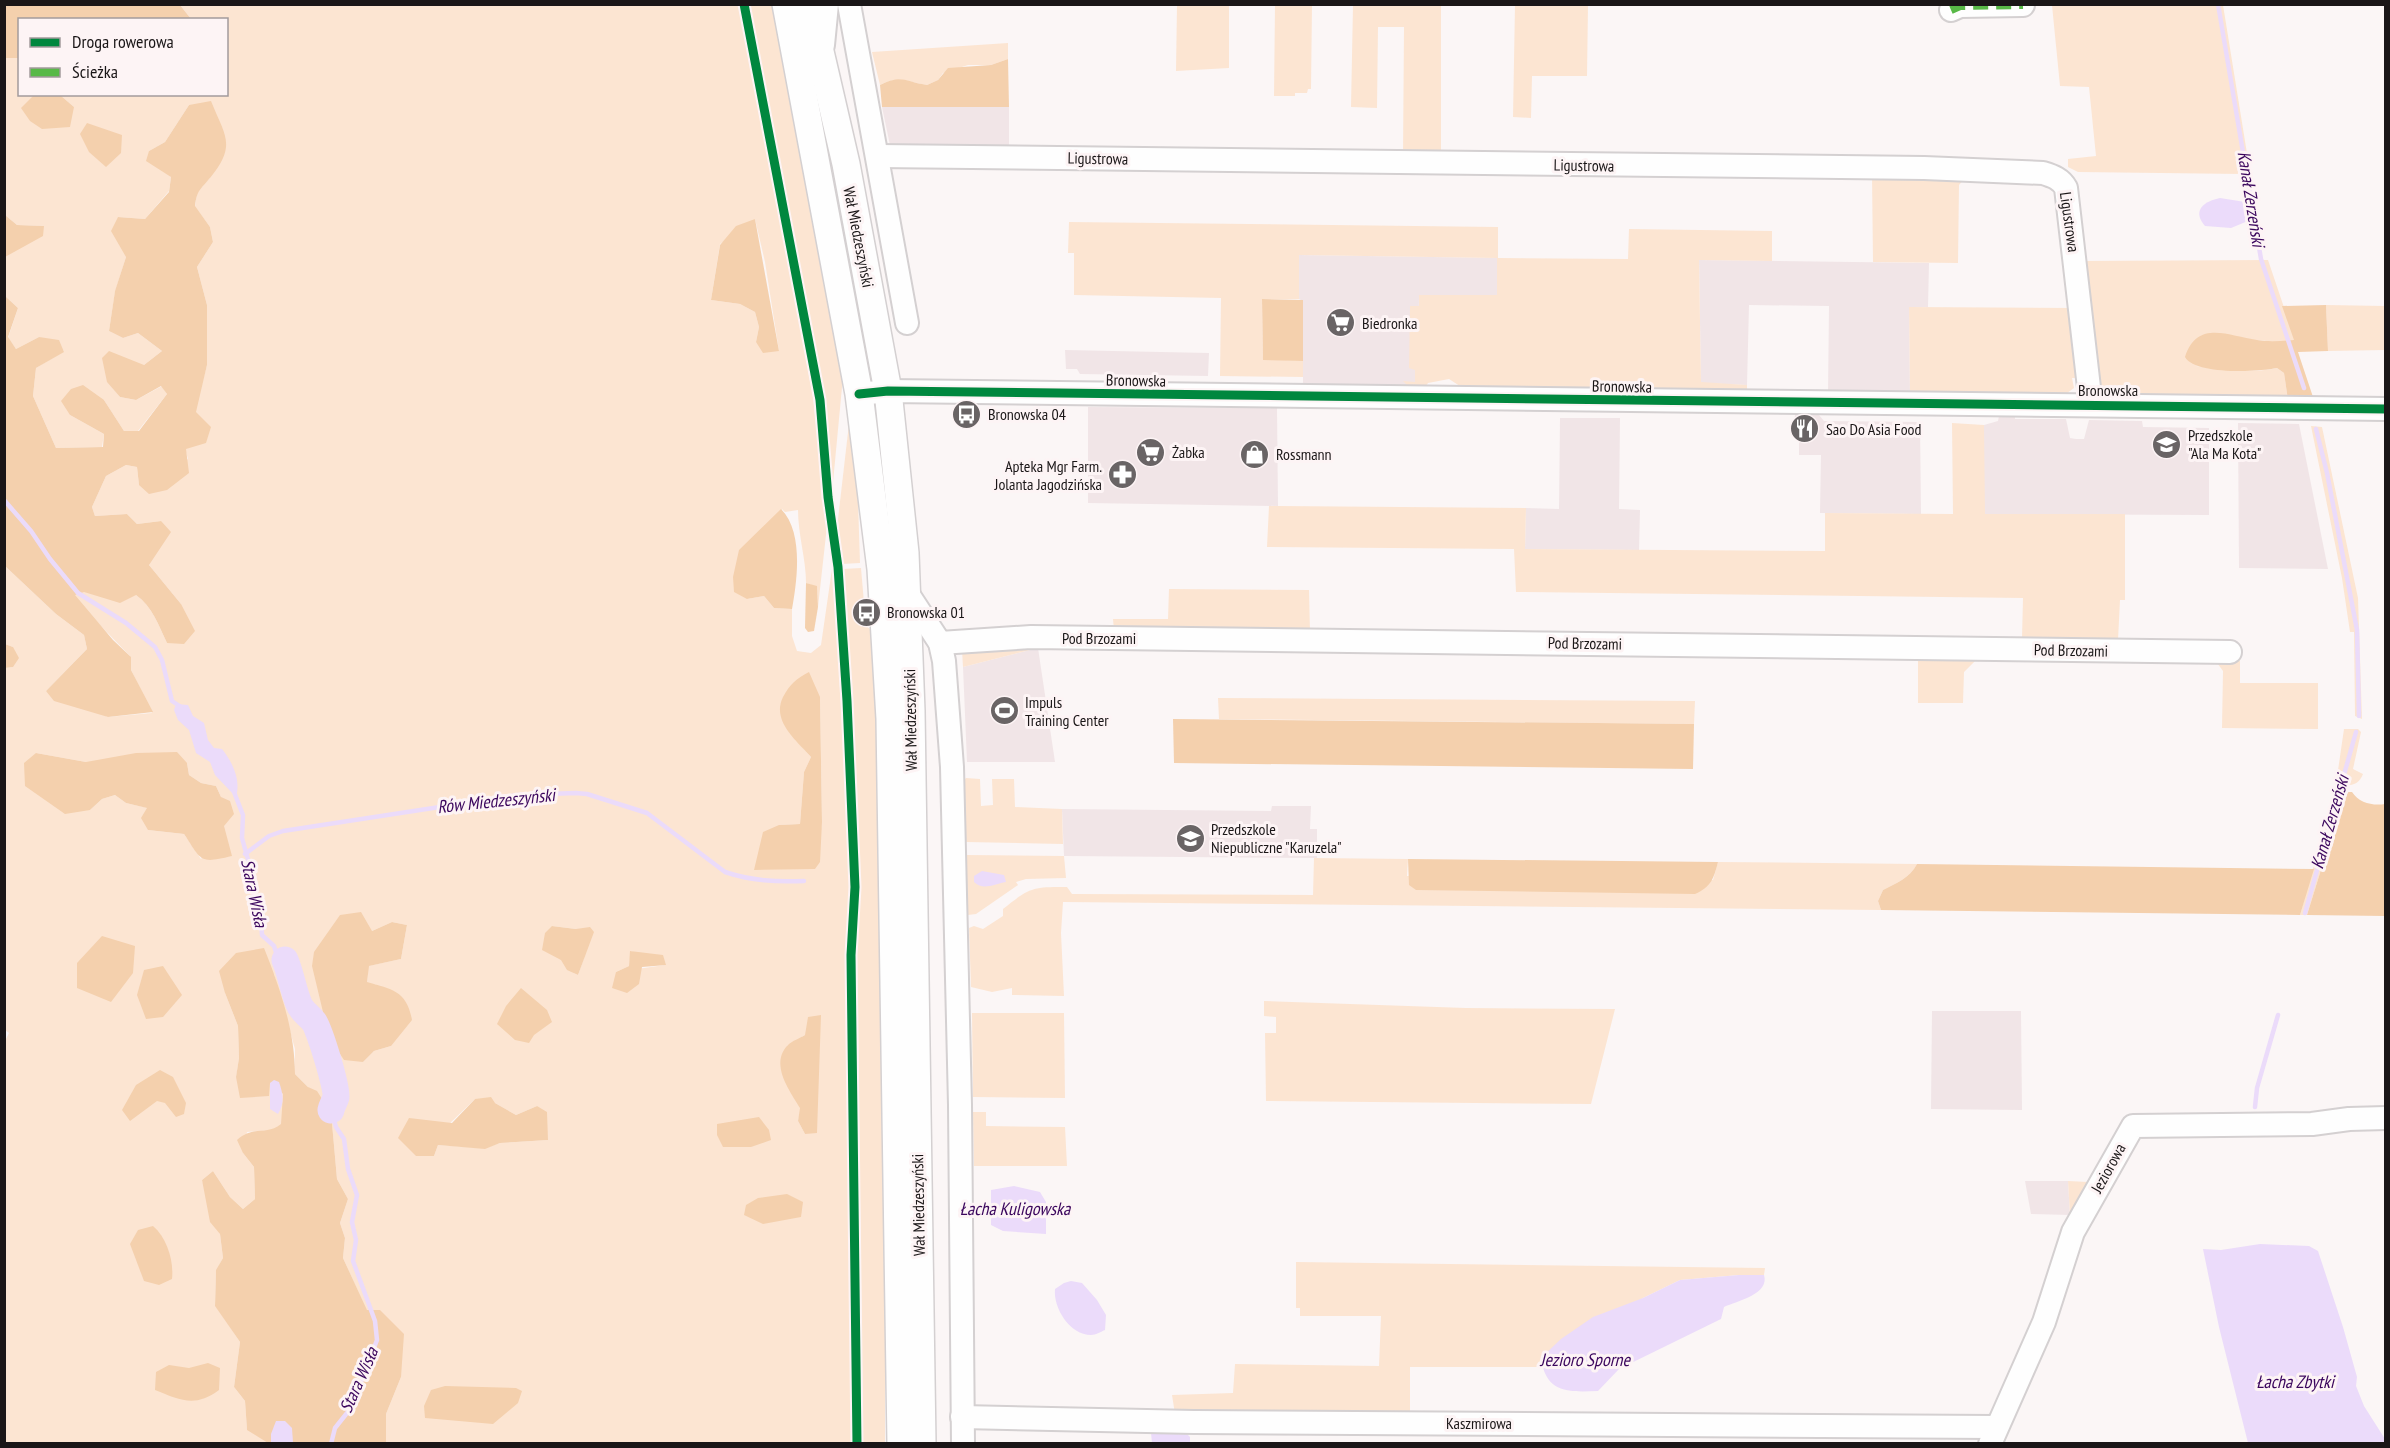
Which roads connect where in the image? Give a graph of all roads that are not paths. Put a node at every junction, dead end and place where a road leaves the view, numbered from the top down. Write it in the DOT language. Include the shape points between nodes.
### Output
graph roads {
  1 [pos="786,4"];
  2 [pos="809,4"];
  3 [pos="827,4"];
  4 [pos="849,4"];
  5 [pos="2023,5"];
  6 [pos="1951,10"];
  7 [pos="822,55"];
  8 [pos="878,156"];
  9 [pos="908,323"];
  10 [pos="888,391"];
  11 [pos="859,394"];
  12 [pos="2091,405"];
  13 [pos="2385,410"];
  14 [pos="908,594"];
  15 [pos="940,643"];
  16 [pos="2230,652"];
  17 [pos="2385,1118"];
  18 [pos="962,1417"];
  19 [pos="1993,1435"];
  20 [pos="901,1443"];
  21 [pos="922,1443"];
  22 [pos="963,1443"];
  1 -- 11 [label="main road, Wał Miedzeszyński"];
  2 -- 7 [label="main road, Wał Miedzeszyński"];
  3 -- 7 [label="street"];
  4 -- 8 [label="street, Wał Miedzeszyński"];
  5 -- 6 [label="street" via="1960,6"];
  7 -- 10 [label="main road, Wał Miedzeszyński"];
  8 -- 9 [label="street, Wał Miedzeszyński"];
  8 -- 12 [label="street, Ligustrowa" via="1924,168 2043,173 2057,178 2066,188"];
  10 -- 11 [label="street, Bronowska"];
  10 -- 12 [label="street, Bronowska"];
  10 -- 14 [label="main road, Wał Miedzeszyński"];
  11 -- 20 [label="main road, Wał Miedzeszyński" via="877,528 887,647"];
  12 -- 13 [label="street, Bronowska"];
  14 -- 15 [label="street"];
  14 -- 21 [label="main road, Wał Miedzeszyński"];
  15 -- 16 [label="street, Pod Brzozami" via="1062,637"];
  15 -- 18 [label="street" via="952,767"];
  17 -- 19 [label="street, Jeziorowa" via="2312,1124 2133,1126 2073,1232 2044,1322"];
  18 -- 19 [label="street, Kaszmirowa"];
  18 -- 22 [label="street"];
}
